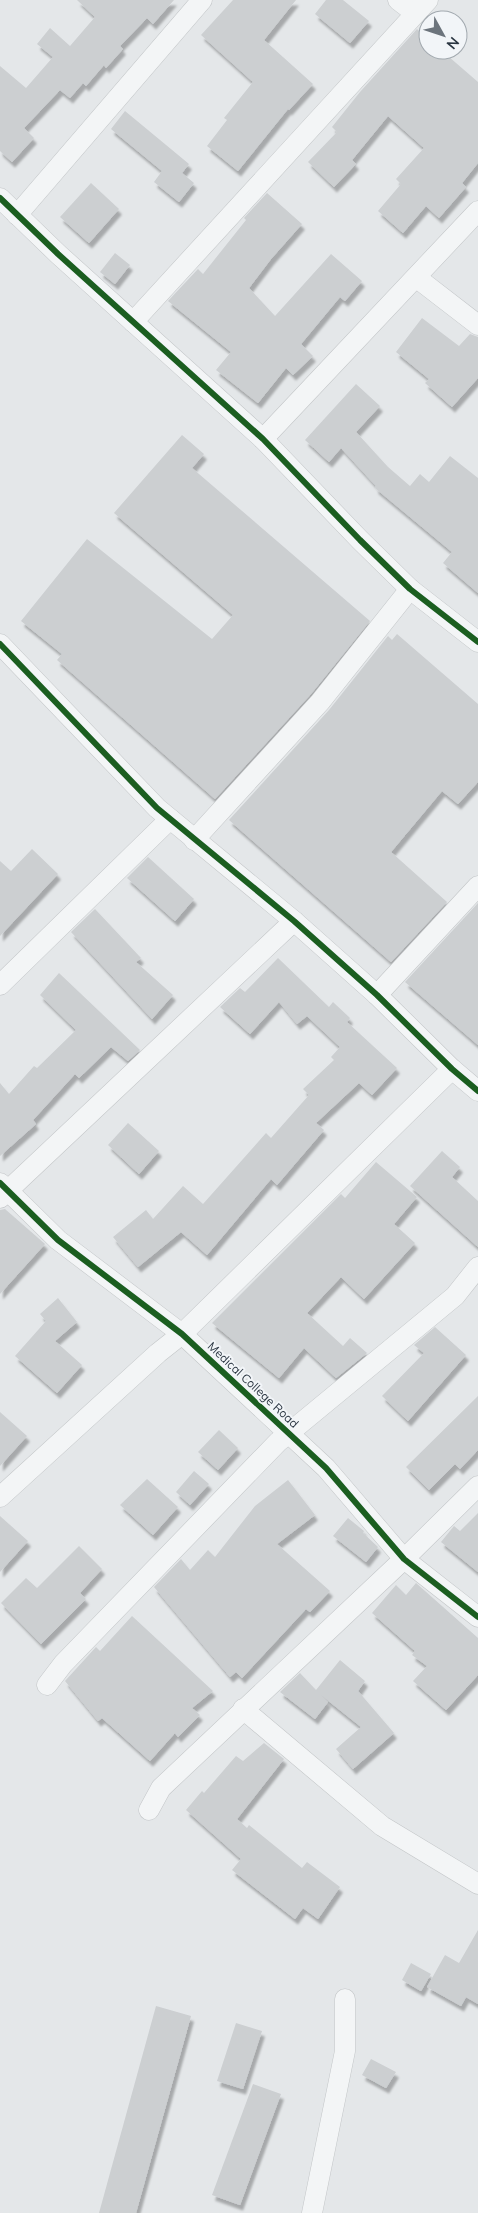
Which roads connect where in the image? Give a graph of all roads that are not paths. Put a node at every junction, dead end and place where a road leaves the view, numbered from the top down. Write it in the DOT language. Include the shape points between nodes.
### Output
graph roads {
  1 [pos="202,0"];
  2 [pos="398,0"];
  3 [pos="421,6"];
  4 [pos="0,198"];
  5 [pos="478,211"];
  6 [pos="17,214"];
  7 [pos="416,278"];
  8 [pos="133,322"];
  9 [pos="478,325"];
  10 [pos="263,439"];
  11 [pos="410,589"];
  12 [pos="478,642"];
  13 [pos="0,644"];
  14 [pos="170,819"];
  15 [pos="194,840"];
  16 [pos="478,886"];
  17 [pos="294,921"];
  18 [pos="0,985"];
  19 [pos="377,995"];
  20 [pos="452,1069"];
  21 [pos="478,1090"];
  22 [pos="2,1191"];
  23 [pos="478,1267"];
  24 [pos="182,1334"];
  25 [pos="289,1433"];
  26 [pos="478,1486"];
  27 [pos="0,1497"];
  28 [pos="404,1559"];
  29 [pos="478,1617"];
  30 [pos="47,1685"];
  31 [pos="243,1709"];
  32 [pos="149,1810"];
  33 [pos="478,1884"];
  34 [pos="345,1999"];
  35 [pos="312,2213"];
  1 -- 6 [label="street"];
  2 -- 3 [label="street"];
  3 -- 8 [label="street"];
  4 -- 6 [label="street"];
  5 -- 7 [label="street"];
  6 -- 8 [label="street"];
  7 -- 9 [label="street"];
  7 -- 10 [label="street"];
  8 -- 10 [label="street"];
  10 -- 11 [label="street"];
  11 -- 12 [label="street"];
  11 -- 15 [label="street" via="320,702"];
  13 -- 14 [label="street"];
  14 -- 15 [label="street"];
  14 -- 18 [label="street"];
  15 -- 17 [label="street"];
  16 -- 19 [label="street"];
  17 -- 19 [label="street"];
  17 -- 22 [label="street"];
  19 -- 20 [label="street"];
  20 -- 21 [label="street"];
  20 -- 24 [label="street"];
  22 -- 24 [label="street, Medical College Road" via="58,1240"];
  23 -- 25 [label="street" via="455,1296"];
  24 -- 25 [label="street, Medical College Road"];
  24 -- 27 [label="street"];
  25 -- 28 [label="street, Medical College Road" via="326,1468"];
  25 -- 30 [label="street" via="63,1664"];
  26 -- 28 [label="street"];
  28 -- 29 [label="street, Medical College Road"];
  28 -- 31 [label="street"];
  31 -- 32 [label="street" via="161,1788"];
  31 -- 33 [label="street" via="382,1826"];
  34 -- 35 [label="street" via="345,2051"];
}
